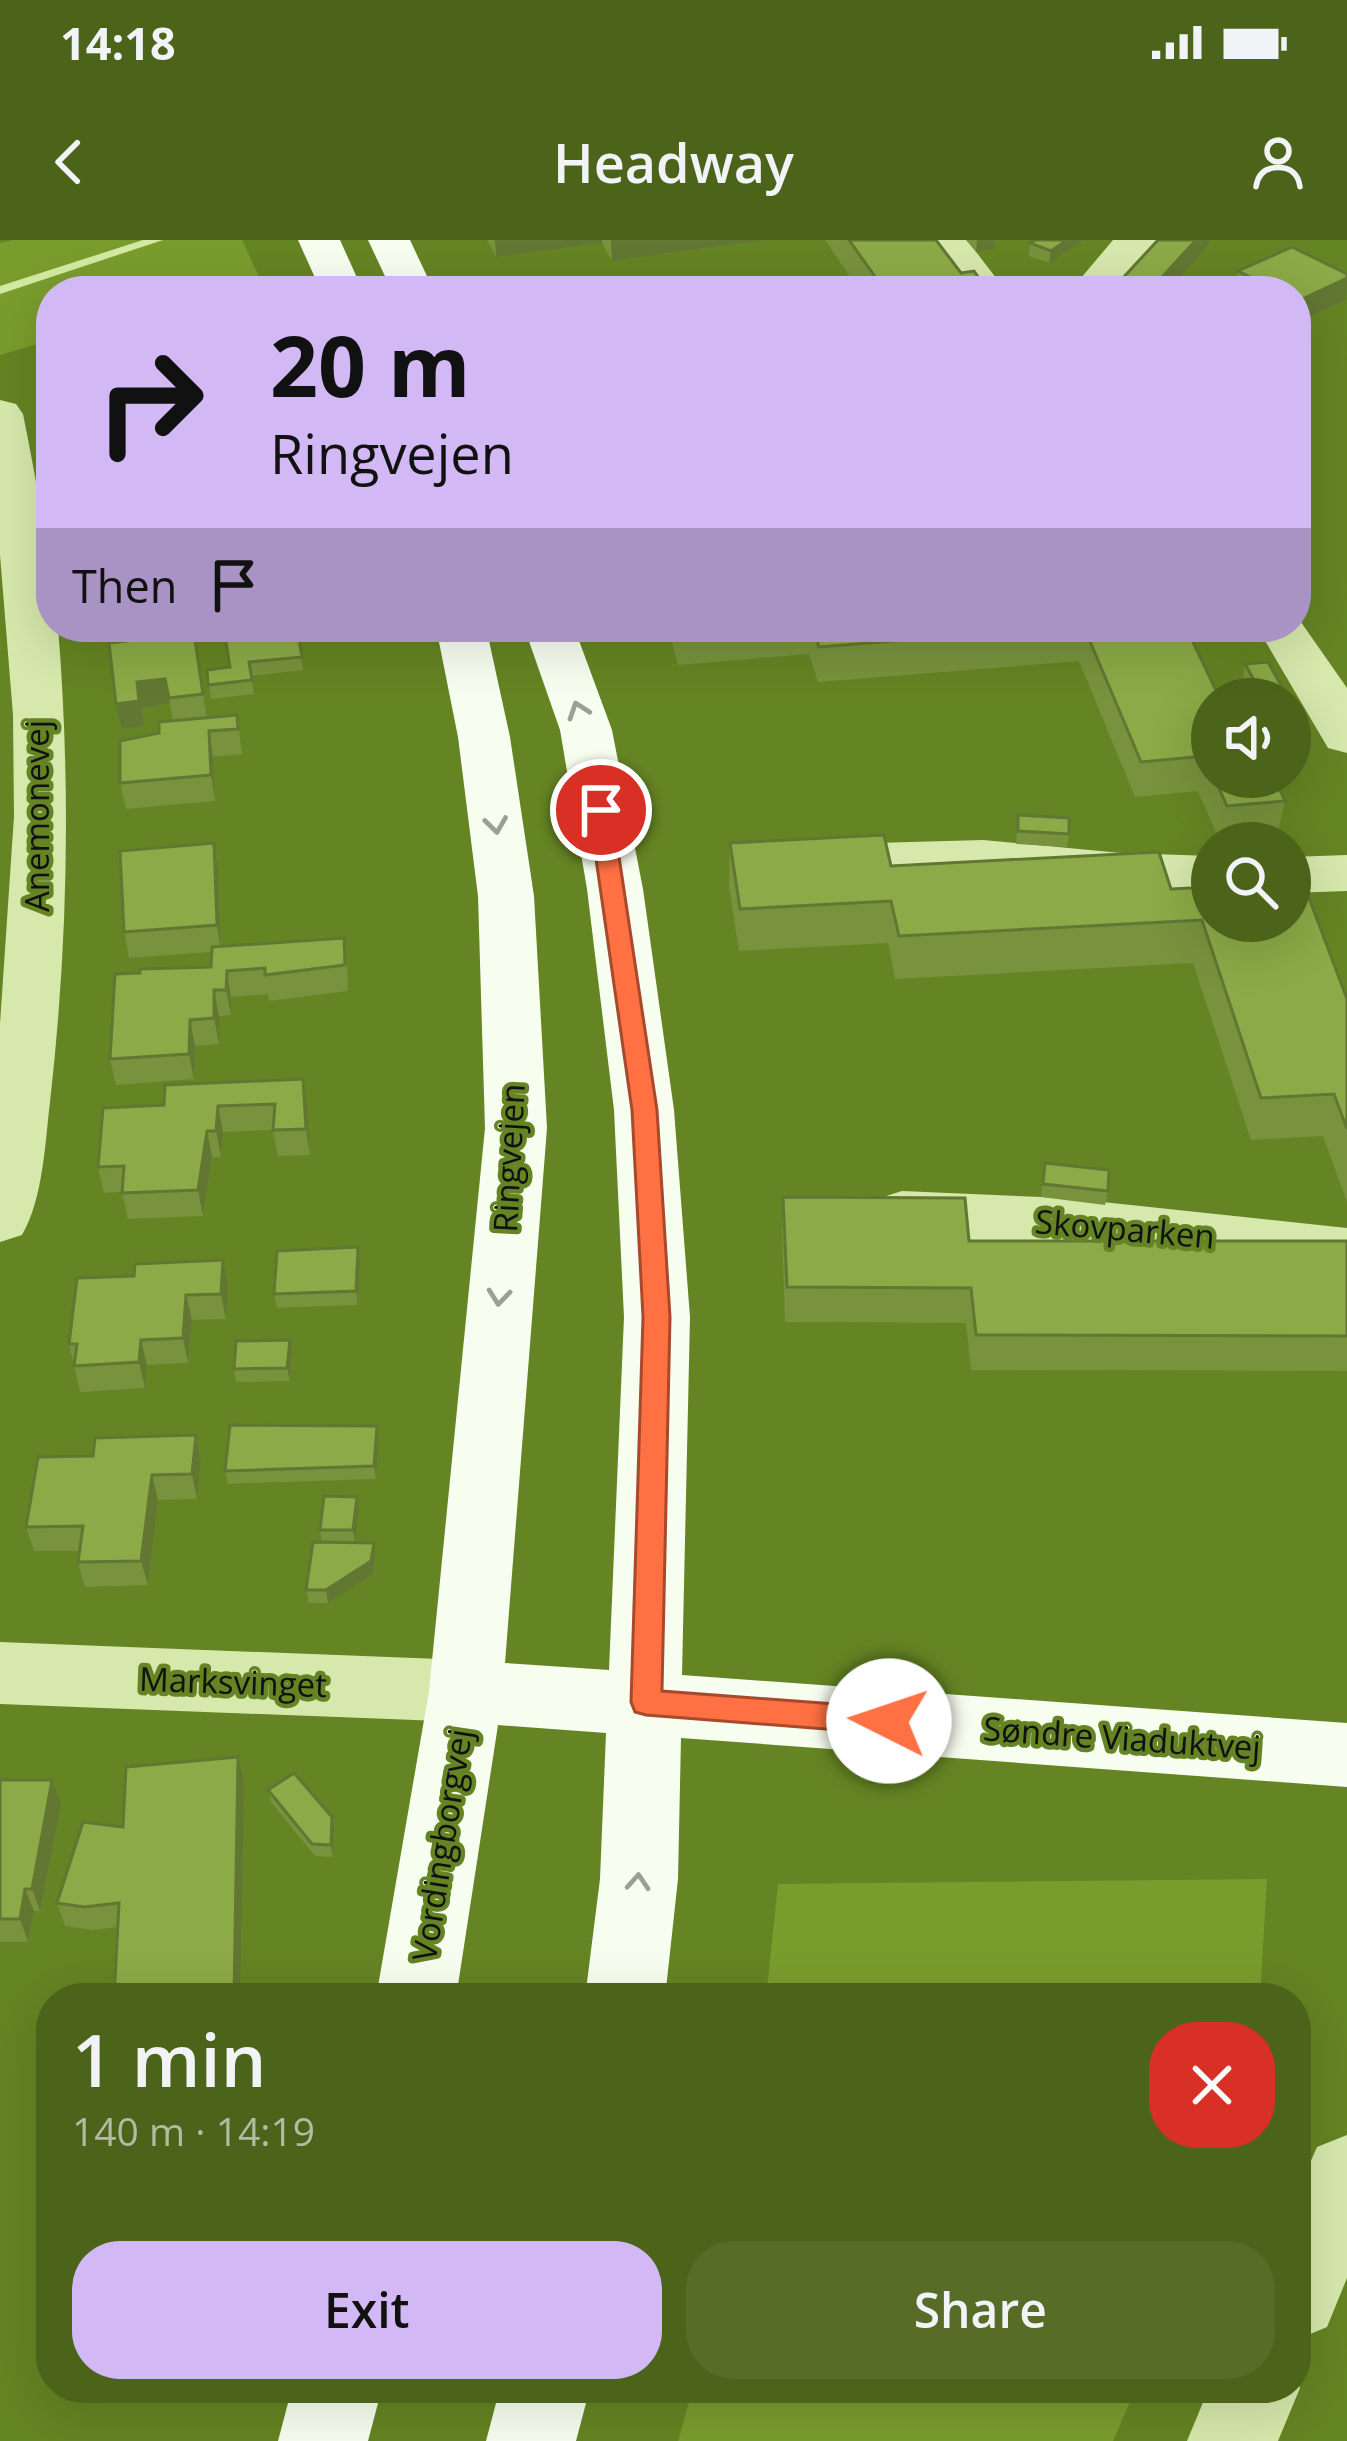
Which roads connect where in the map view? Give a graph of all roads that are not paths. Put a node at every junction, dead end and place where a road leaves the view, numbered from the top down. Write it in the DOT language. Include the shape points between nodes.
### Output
graph roads {
  1 [pos="320,240"];
  2 [pos="389,240"];
  3 [pos="946,240"];
  4 [pos="1138,240"];
  5 [pos="336,276"];
  6 [pos="406,276"];
  7 [pos="974,276"];
  8 [pos="1101,276"];
  9 [pos="0,414"];
  10 [pos="464,642"];
  11 [pos="554,642"];
  12 [pos="1292,642"];
  13 [pos="1347,737"];
  14 [pos="778,864"];
  15 [pos="1191,873"];
  16 [pos="1347,873"];
  17 [pos="1311,874"];
  18 [pos="902,1214"];
  19 [pos="0,1219"];
  20 [pos="1347,1251"];
  21 [pos="0,1673"];
  22 [pos="466,1691"];
  23 [pos="646,1702"];
  24 [pos="1347,1754"];
  25 [pos="418,1983"];
  26 [pos="628,1983"];
  27 [pos="1347,2176"];
  28 [pos="1311,2261"];
  29 [pos="334,2403"];
  30 [pos="541,2403"];
  31 [pos="1248,2403"];
  32 [pos="323,2441"];
  33 [pos="531,2441"];
  34 [pos="1232,2441"];
  1 -- 5 [label="main road"];
  2 -- 6 [label="main road"];
  3 -- 7 [label="street"];
  4 -- 8 [label="street"];
  9 -- 19 [label="street, Anemonevej" via="34,633 41,848 33,1002"];
  10 -- 22 [label="main road, Ringvejen, one-way" via="506,896 516,1127"];
  23 -- 11 [label="main road, one-way" via="657,1317 644,1110 586,730"];
  12 -- 13 [label="street"];
  14 -- 15 [label="street" via="983,857"];
  16 -- 17 [label="street"];
  18 -- 20 [label="street, Skovparken" via="1066,1221"];
  21 -- 22 [label="street, Marksvinget"];
  22 -- 23 [label="main road, Søndre Viaduktvej"];
  22 -- 25 [label="main road, Vordingborgvej"];
  23 -- 24 [label="main road, Søndre Viaduktvej"];
  26 -- 23 [label="main road, one-way"];
  27 -- 28 [label="street"];
  29 -- 32 [label="main road"];
  30 -- 33 [label="main road"];
  31 -- 34 [label="street"];
}
